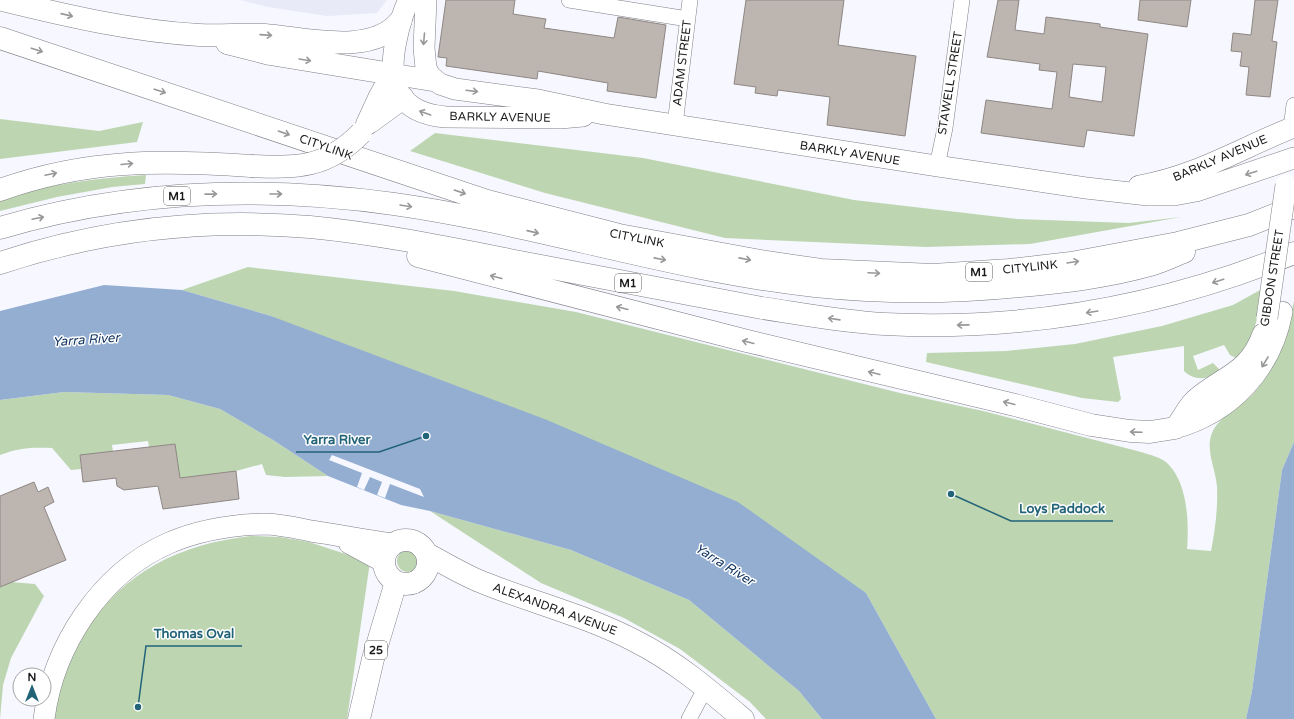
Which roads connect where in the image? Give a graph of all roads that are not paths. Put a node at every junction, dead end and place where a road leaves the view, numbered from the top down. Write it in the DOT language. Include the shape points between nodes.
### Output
graph roads {
  1 [pos="2,0"];
  2 [pos="409,0"];
  3 [pos="426,0"];
  4 [pos="569,0"];
  5 [pos="690,0"];
  6 [pos="962,0"];
  7 [pos="401,20"];
  8 [pos="688,20"];
  9 [pos="199,35"];
  10 [pos="0,38"];
  11 [pos="392,74"];
  12 [pos="435,81"];
  13 [pos="403,98"];
  14 [pos="1294,106"];
  15 [pos="604,114"];
  16 [pos="675,125"];
  17 [pos="1293,127"];
  18 [pos="364,128"];
  19 [pos="1291,159"];
  20 [pos="937,166"];
  21 [pos="0,190"];
  22 [pos="1097,190"];
  23 [pos="1294,206"];
  24 [pos="1249,225"];
  25 [pos="310,227"];
  26 [pos="0,228"];
  27 [pos="1294,232"];
  28 [pos="1294,253"];
  29 [pos="0,263"];
  30 [pos="1275,315"];
  31 [pos="1242,379"];
  32 [pos="1206,392"];
  33 [pos="1230,400"];
  34 [pos="1174,428"];
  35 [pos="388,553"];
  36 [pos="426,564"];
  37 [pos="396,582"];
  38 [pos="706,687"];
  39 [pos="44,719"];
  40 [pos="358,719"];
  41 [pos="689,719"];
  42 [pos="743,719"];
  1 -- 9 [label="main road, one-way" via="109,24"];
  2 -- 7 [label="main road"];
  3 -- 12 [label="main road, one-way" via="424,60 429,74"];
  4 -- 8 [label="street"];
  5 -- 8 [label="street, ADAM STREET"];
  6 -- 20 [label="street, STAWELL STREET" via="945,128"];
  9 -- 7 [label="main road, one-way" via="252,34 351,42 384,34"];
  7 -- 11 [label="main road"];
  8 -- 16 [label="street, ADAM STREET"];
  9 -- 11 [label="main road, one-way" via="270,54"];
  10 -- 24 [label="main road, CITYLINK / M1, one-way" via="487,201 619,235 766,262 875,274 933,275 1009,270 1128,253"];
  11 -- 12 [label="main road, BARKLY AVENUE"];
  11 -- 13 [label="main road, BARKLY AVENUE"];
  11 -- 18 [label="main road"];
  12 -- 13 [label="main road"];
  12 -- 15 [label="main road, BARKLY AVENUE, one-way" via="446,88 538,100"];
  15 -- 13 [label="main road, BARKLY AVENUE, one-way" via="560,118 440,116 420,112"];
  13 -- 18 [label="main road"];
  14 -- 17 [label="street, GIBDON STREET"];
  15 -- 16 [label="main road, BARKLY AVENUE"];
  16 -- 20 [label="main road, BARKLY AVENUE"];
  17 -- 19 [label="main road, GIBDON STREET"];
  17 -- 22 [label="main road, BARKLY AVENUE" via="1205,167 1172,179 1134,187"];
  21 -- 18 [label="main road, one-way, bridge" via="46,175 88,167 174,162 292,167 315,163 340,152"];
  19 -- 22 [label="main road, BARKLY AVENUE, one-way" via="1185,194 1148,195"];
  19 -- 30 [label="main road, GIBDON STREET, bridge" via="1286,185"];
  20 -- 22 [label="main road, BARKLY AVENUE"];
  23 -- 24 [label="main road, CITYLINK / M1"];
  26 -- 24 [label="main road, M1, one-way" via="76,210 164,196 287,194 333,197 452,214 651,257 768,279 820,286 915,292 987,289 1104,275 1152,265"];
  28 -- 25 [label="main road, M1, one-way" via="1220,281 1136,304 1002,324 926,326 842,320 762,308 448,248"];
  25 -- 29 [label="main road, M1" via="239,224 158,228 68,243"];
  34 -- 25 [label="main road, one-way" via="1130,432 1091,425 747,341"];
  27 -- 30 [label="main road, GIBDON STREET"];
  30 -- 31 [label="main road, GIBDON STREET" via="1247,362"];
  31 -- 32 [label="main road, GIBDON STREET"];
  31 -- 33 [label="main road, GIBDON STREET"];
  32 -- 33 [label="main road" via="1220,399"];
  32 -- 34 [label="main road, GIBDON STREET" via="1191,404"];
  33 -- 34 [label="main road, GIBDON STREET" via="1212,413"];
  35 -- 36 [label="main road" via="398,541 412,540 419,543"];
  35 -- 37 [label="main road" via="387,574"];
  35 -- 39 [label="main road" via="334,534 266,524 227,526 168,544 144,557 123,573 92,604 64,649 53,678"];
  36 -- 37 [label="main road" via="418,581 411,584"];
  36 -- 38 [label="main road, ALEXANDRA AVENUE" via="600,624 667,659"];
  37 -- 40 [label="main road, 25"];
  38 -- 41 [label="street"];
  38 -- 42 [label="main road, ALEXANDRA AVENUE"];
}
